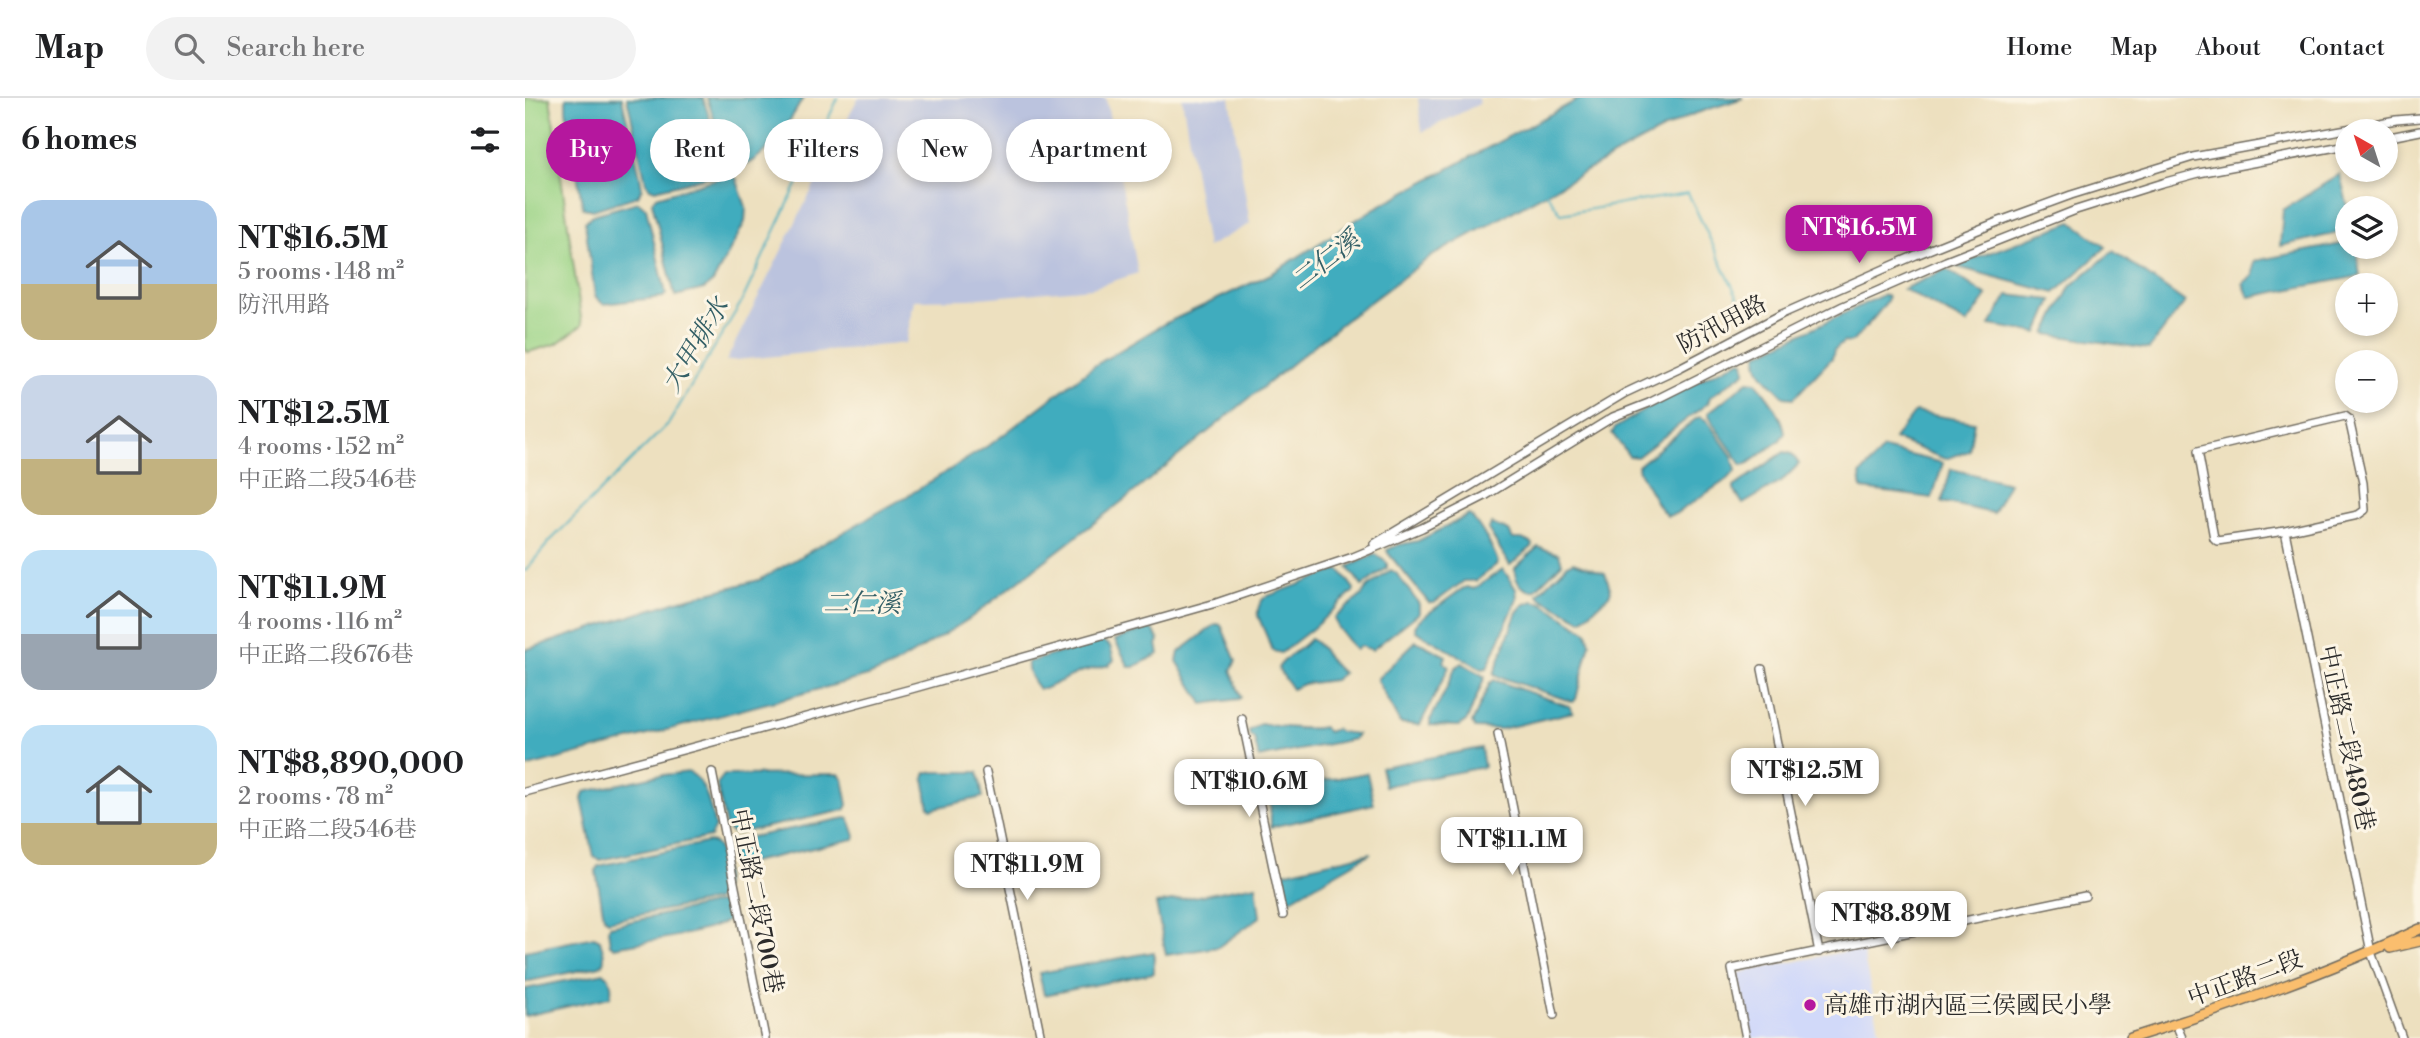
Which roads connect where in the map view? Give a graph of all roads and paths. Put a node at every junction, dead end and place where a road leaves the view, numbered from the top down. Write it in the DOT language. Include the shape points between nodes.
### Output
graph roads {
  1 [pos="2420,118"];
  2 [pos="2420,131"];
  3 [pos="2398,135"];
  4 [pos="2335,147"];
  5 [pos="2285,531"];
  6 [pos="1353,557"];
  7 [pos="1762,669"];
  8 [pos="1242,719"];
  9 [pos="1498,734"];
  10 [pos="712,772"];
  11 [pos="986,772"];
  12 [pos="525,792"];
  13 [pos="2085,896"];
  14 [pos="1283,915"];
  15 [pos="2420,929"];
  16 [pos="2420,941"];
  17 [pos="1819,952"];
  18 [pos="2371,952"];
  19 [pos="1554,1014"];
  20 [pos="2176,1024"];
  21 [pos="765,1038"];
  22 [pos="1041,1038"];
  23 [pos="1746,1038"];
  24 [pos="2131,1038"];
  25 [pos="2182,1038"];
  26 [pos="2402,1038"];
  1 -- 6 [label="street, 防汛用路" via="2193,156 1976,230 1782,314 1625,393"];
  2 -- 3 [label="street"];
  4 -- 6 [label="street" via="2162,183 2076,210 1946,261 1613,417 1485,496"];
  5 -- 5 [label="street" via="2217,541 2198,451 2345,416 2363,483 2365,510"];
  5 -- 18 [label="street, 中正路二段480巷"];
  6 -- 12 [label="street" via="1216,603"];
  7 -- 17 [label="street"];
  8 -- 14 [label="street"];
  9 -- 19 [label="street"];
  10 -- 21 [label="street, 中正路二段700巷"];
  11 -- 22 [label="street"];
  13 -- 17 [label="street"];
  15 -- 18 [label="main road, 中正路二段"];
  16 -- 18 [label="main road, 中正路二段"];
  17 -- 23 [label="street" via="1732,969"];
  18 -- 20 [label="main road, 中正路二段"];
  18 -- 26 [label="street, 中正路二段480巷"];
  20 -- 24 [label="main road, 中正路二段"];
  20 -- 25 [label="street"];
}
